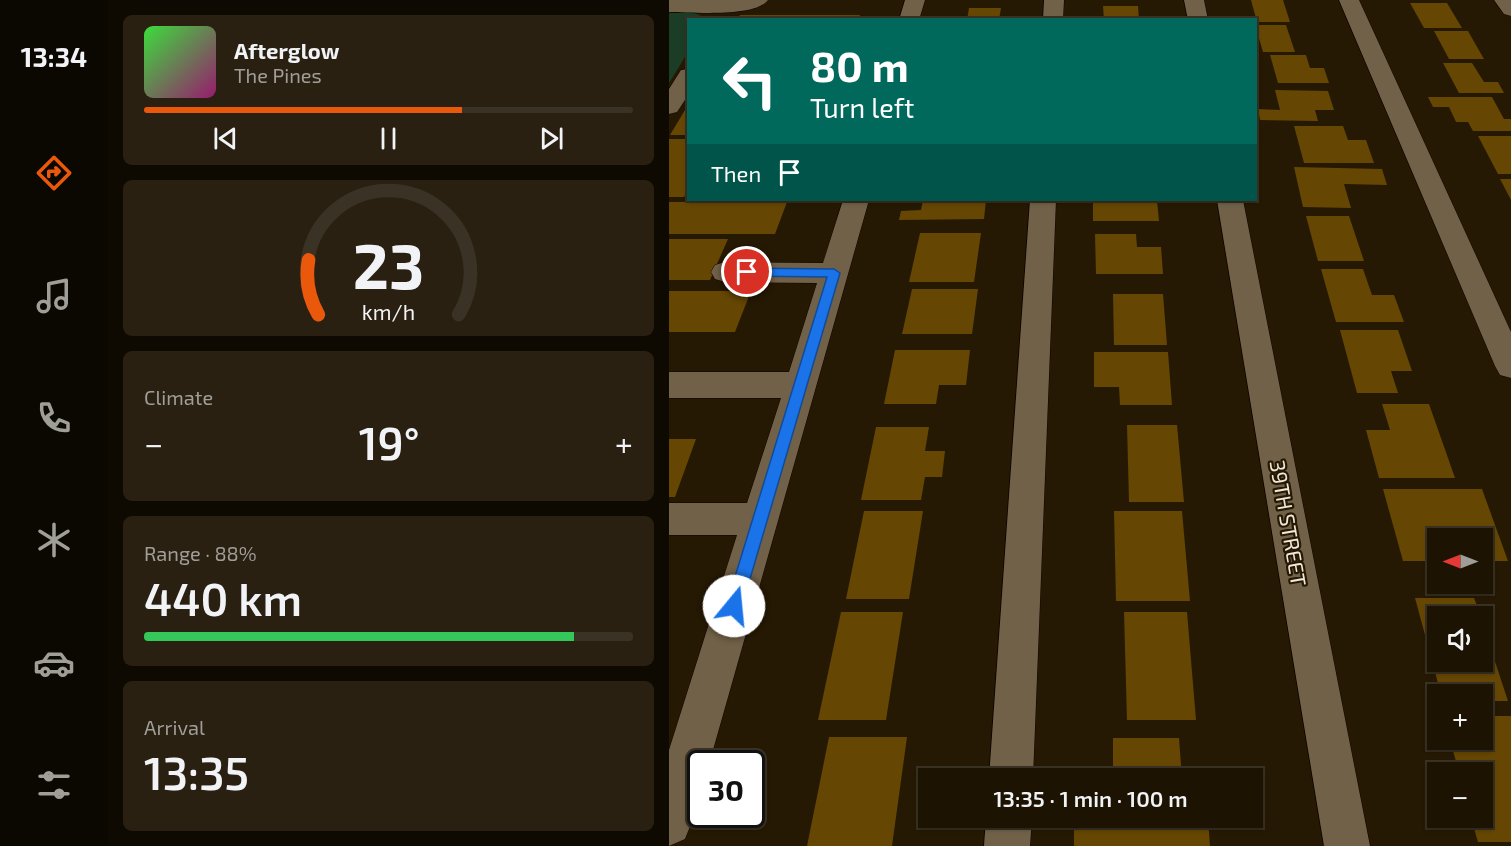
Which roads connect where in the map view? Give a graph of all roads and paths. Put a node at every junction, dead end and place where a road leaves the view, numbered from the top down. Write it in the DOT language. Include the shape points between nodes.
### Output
graph roads {
  1 [pos="758,0"];
  2 [pos="915,0"];
  3 [pos="1054,0"];
  4 [pos="1194,0"];
  5 [pos="1349,0"];
  6 [pos="1504,0"];
  7 [pos="669,6"];
  8 [pos="1511,10"];
  9 [pos="726,13"];
  10 [pos="910,18"];
  11 [pos="1053,18"];
  12 [pos="1198,18"];
  13 [pos="687,78"];
  14 [pos="669,107"];
  15 [pos="856,201"];
  16 [pos="1043,201"];
  17 [pos="1230,201"];
  18 [pos="725,272"];
  19 [pos="834,273"];
  20 [pos="1511,366"];
  21 [pos="669,385"];
  22 [pos="800,385"];
  23 [pos="669,519"];
  24 [pos="760,519"];
  25 [pos="1012,768"];
  26 [pos="669,823"];
  27 [pos="1008,828"];
  28 [pos="1007,846"];
  29 [pos="1347,846"];
  1 -- 9 [label="street"];
  2 -- 10 [label="street"];
  3 -- 11 [label="street"];
  4 -- 12 [label="street"];
  5 -- 20 [label="street"];
  6 -- 8 [label="street"];
  7 -- 9 [label="street"];
  13 -- 14 [label="street"];
  15 -- 19 [label="street"];
  16 -- 25 [label="street"];
  17 -- 29 [label="street, 39TH STREET"];
  18 -- 19 [label="street"];
  19 -- 22 [label="street"];
  21 -- 22 [label="street"];
  22 -- 24 [label="street"];
  23 -- 24 [label="street"];
  24 -- 26 [label="street"];
  27 -- 28 [label="street"];
}
